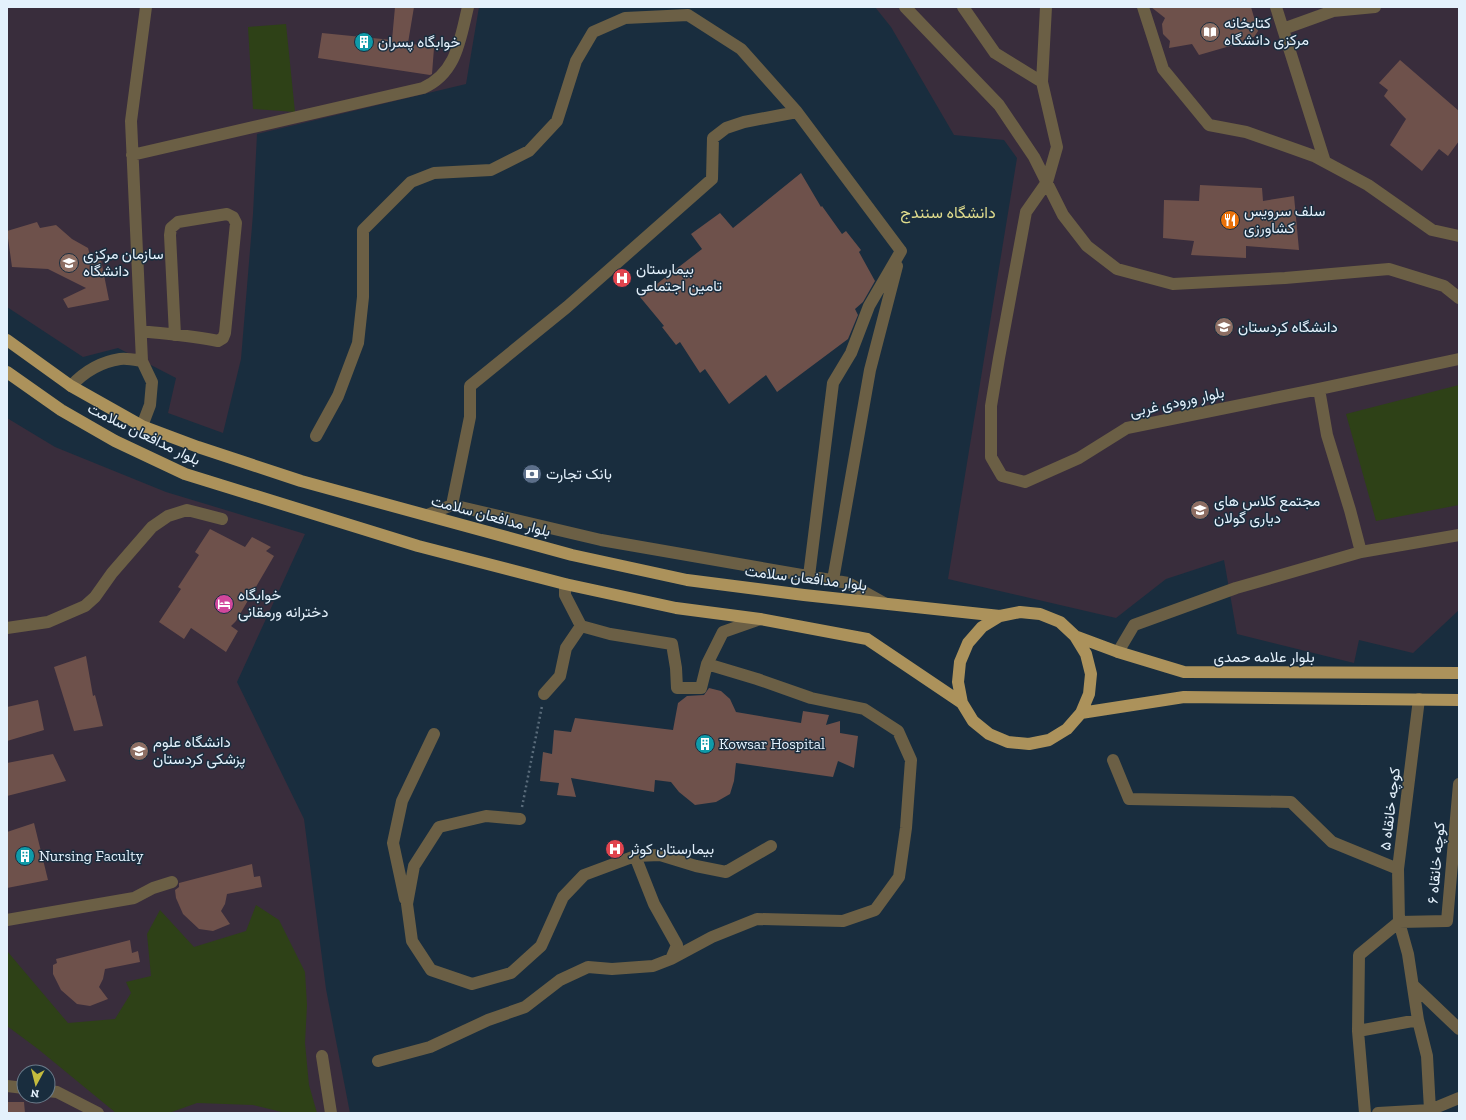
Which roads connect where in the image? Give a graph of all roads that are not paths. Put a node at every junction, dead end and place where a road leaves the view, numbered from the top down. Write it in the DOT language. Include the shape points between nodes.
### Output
graph roads {
  1 [pos="146,7"];
  2 [pos="468,7"];
  3 [pos="905,7"];
  4 [pos="963,7"];
  5 [pos="1046,7"];
  6 [pos="1143,7"];
  7 [pos="1276,7"];
  8 [pos="1375,7"];
  9 [pos="1333,9"];
  10 [pos="1283,29"];
  11 [pos="1042,82"];
  12 [pos="797,112"];
  13 [pos="132,155"];
  14 [pos="1325,162"];
  15 [pos="1047,182"];
  16 [pos="1459,236"];
  17 [pos="901,251"];
  18 [pos="1459,298"];
  19 [pos="141,331"];
  20 [pos="175,335"];
  21 [pos="7,340"];
  22 [pos="1459,359"];
  23 [pos="142,361"];
  24 [pos="7,372"];
  25 [pos="71,386"];
  26 [pos="1319,389"];
  27 [pos="142,426"];
  28 [pos="316,436"];
  29 [pos="452,505"];
  30 [pos="427,515"];
  31 [pos="222,519"];
  32 [pos="1459,535"];
  33 [pos="1361,552"];
  34 [pos="809,576"];
  35 [pos="833,580"];
  36 [pos="565,584"];
  37 [pos="884,603"];
  38 [pos="1000,616"];
  39 [pos="760,619"];
  40 [pos="581,626"];
  41 [pos="7,628"];
  42 [pos="1076,636"];
  43 [pos="1118,652"];
  44 [pos="707,664"];
  45 [pos="1459,673"];
  46 [pos="544,694"];
  47 [pos="1419,700"];
  48 [pos="1459,700"];
  49 [pos="962,703"];
  50 [pos="1081,714"];
  51 [pos="434,734"];
  52 [pos="1113,760"];
  53 [pos="1459,784"];
  54 [pos="520,819"];
  55 [pos="771,846"];
  56 [pos="635,856"];
  57 [pos="1398,869"];
  58 [pos="172,882"];
  59 [pos="406,904"];
  60 [pos="7,920"];
  61 [pos="1399,922"];
  62 [pos="671,959"];
  63 [pos="1413,984"];
  64 [pos="1418,1020"];
  65 [pos="1459,1029"];
  66 [pos="1358,1031"];
  67 [pos="322,1056"];
  68 [pos="378,1061"];
  69 [pos="56,1092"];
  70 [pos="1459,1098"];
  71 [pos="1430,1112"];
  72 [pos="98,1113"];
  73 [pos="331,1113"];
  74 [pos="1365,1113"];
  75 [pos="1378,1113"];
  1 -- 13 [label="street" via="131,121"];
  2 -- 13 [label="street" via="456,54 451,65 434,84"];
  3 -- 15 [label="street" via="999,105 1034,157"];
  4 -- 11 [label="street" via="995,53"];
  5 -- 11 [label="street, بلوار ورودی غربی"];
  6 -- 14 [label="street" via="1163,69 1209,125 1246,132"];
  7 -- 10 [label="street"];
  8 -- 9 [label="street"];
  9 -- 10 [label="street"];
  10 -- 14 [label="street"];
  11 -- 15 [label="street, بلوار ورودی غربی" via="1057,147"];
  12 -- 17 [label="street"];
  12 -- 28 [label="street" via="741,50 688,15 625,18 593,32 576,61 557,121 529,151 491,170 434,173 411,182 363,230 363,298 358,343 338,396"];
  12 -- 29 [label="street" via="744,122 726,128 713,138 712,179 567,307 470,386 470,417"];
  13 -- 19 [label="street"];
  14 -- 16 [label="street" via="1368,184 1432,230"];
  15 -- 18 [label="street" via="1063,215 1087,246 1118,269 1173,284 1389,269 1444,286"];
  15 -- 26 [label="street, بلوار ورودی غربی" via="1026,212 991,406 991,457 1002,476 1025,482 1079,458 1127,428"];
  17 -- 34 [label="street" via="869,306 851,353 834,383"];
  17 -- 35 [label="street" via="870,370"];
  19 -- 20 [label="street"];
  19 -- 23 [label="street"];
  20 -- 20 [label="street" via="218,341 223,338 236,223 233,217 227,214 178,222 171,228"];
  21 -- 25 [label="main road, بلوار مدافعان سلامت"];
  22 -- 26 [label="street, بلوار ورودی غربی"];
  23 -- 25 [label="street" via="121,359 96,366 81,375"];
  23 -- 27 [label="street" via="152,382 150,405"];
  24 -- 36 [label="main road, بلوار مدافعان سلامت" via="61,410 115,441 185,474 418,546"];
  25 -- 27 [label="main road, بلوار مدافعان سلامت"];
  26 -- 33 [label="street" via="1327,434"];
  27 -- 30 [label="main road, بلوار مدافعان سلامت" via="301,481"];
  29 -- 30 [label="street"];
  29 -- 34 [label="street" via="601,540"];
  30 -- 37 [label="main road, بلوار مدافعان سلامت" via="572,555 687,580"];
  31 -- 41 [label="street" via="187,510 168,516 152,526 85,606 48,622"];
  32 -- 33 [label="street"];
  33 -- 43 [label="street" via="1236,588 1134,625"];
  34 -- 35 [label="street"];
  35 -- 37 [label="street" via="848,583"];
  36 -- 39 [label="main road, بلوار مدافعان سلامت" via="676,608"];
  36 -- 40 [label="street" via="565,595"];
  37 -- 38 [label="main road, بلوار مدافعان سلامت"];
  38 -- 42 [label="main road" via="1020,612 1040,614 1060,622"];
  38 -- 49 [label="main road" via="982,627 968,643 960,662 958,682"];
  39 -- 44 [label="street" via="723,632"];
  39 -- 49 [label="main road, بلوار مدافعان سلامت" via="867,639"];
  40 -- 44 [label="street" via="610,634 672,644 677,688 701,688"];
  40 -- 46 [label="street" via="566,648 560,676"];
  42 -- 43 [label="main road, بلوار علامه حمدی"];
  42 -- 50 [label="main road" via="1086,654 1091,674 1089,694"];
  43 -- 45 [label="main road, بلوار علامه حمدی" via="1184,672"];
  44 -- 62 [label="street" via="812,698 864,709 898,731 911,760 906,828 899,877 875,910 844,921 757,919 712,937"];
  47 -- 48 [label="main road"];
  47 -- 50 [label="main road" via="1184,697"];
  47 -- 57 [label="street, کوچه خانقاه ۵"];
  49 -- 50 [label="main road" via="973,720 989,734 1008,742 1029,744 1049,740 1067,729"];
  51 -- 59 [label="street" via="402,801 393,843"];
  52 -- 57 [label="street" via="1129,799 1291,802 1332,842"];
  53 -- 61 [label="street, کوچه خانقاه ۶" via="1447,921"];
  54 -- 59 [label="street" via="486,816 439,827 414,866"];
  55 -- 56 [label="street" via="726,872 660,855"];
  56 -- 59 [label="street" via="584,875 563,897 541,946 511,973 472,984 432,970 412,941"];
  56 -- 62 [label="street" via="654,904 677,945"];
  57 -- 61 [label="street, کوچه خانقاه ۵"];
  58 -- 60 [label="street" via="134,898"];
  61 -- 63 [label="street, کوچه خانقاه ۵"];
  61 -- 66 [label="street" via="1359,955"];
  62 -- 68 [label="street" via="653,966 612,970 588,967 560,980 525,1007 488,1020 430,1047"];
  63 -- 64 [label="street, کوچه خانقاه ۵"];
  63 -- 65 [label="street"];
  64 -- 66 [label="street"];
  64 -- 71 [label="street, کوچه خانقاه ۵" via="1426,1056"];
  66 -- 74 [label="street"];
  67 -- 73 [label="street"];
  69 -- 72 [label="street"];
  70 -- 71 [label="street"];
  71 -- 75 [label="street"];
}
